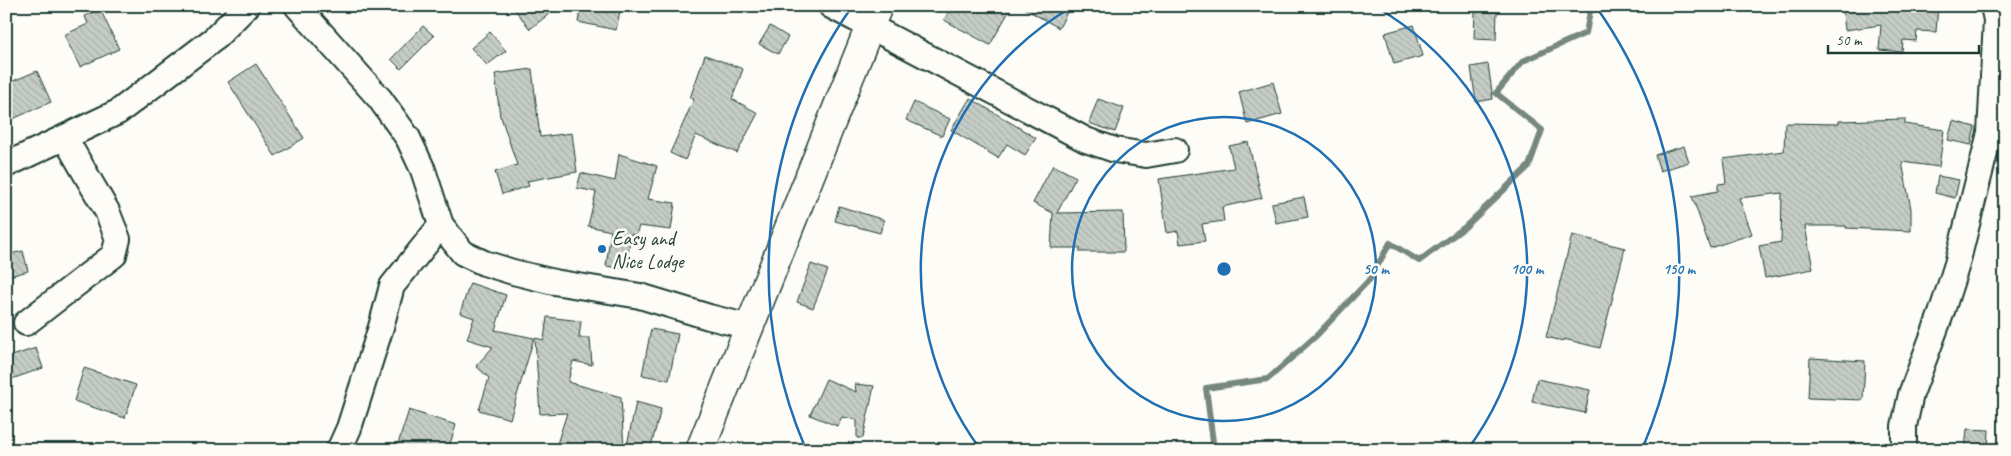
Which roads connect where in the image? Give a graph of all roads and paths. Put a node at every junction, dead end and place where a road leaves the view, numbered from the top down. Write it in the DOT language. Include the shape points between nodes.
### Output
graph roads {
  1 [pos="247,6"];
  2 [pos="297,6"];
  3 [pos="831,6"];
  4 [pos="874,16"];
  5 [pos="1998,16"];
  6 [pos="65,138"];
  7 [pos="1175,150"];
  8 [pos="6,165"];
  9 [pos="441,225"];
  10 [pos="26,323"];
  11 [pos="750,327"];
  12 [pos="339,450"];
  13 [pos="700,450"];
  14 [pos="1904,450"];
  1 -- 6 [label="street" via="214,39 118,112"];
  2 -- 9 [label="street" via="380,99 408,138 423,170"];
  3 -- 4 [label="street"];
  4 -- 7 [label="street" via="1086,140 1115,150 1146,155"];
  4 -- 11 [label="main road"];
  5 -- 14 [label="street" via="1988,142 1942,314 1911,394 1904,426"];
  6 -- 8 [label="street"];
  6 -- 10 [label="street" via="107,211 118,239 114,255"];
  9 -- 11 [label="street" via="463,253 484,263 554,282 640,296"];
  9 -- 12 [label="street" via="392,286 349,428"];
  11 -- 13 [label="main road"];
}
